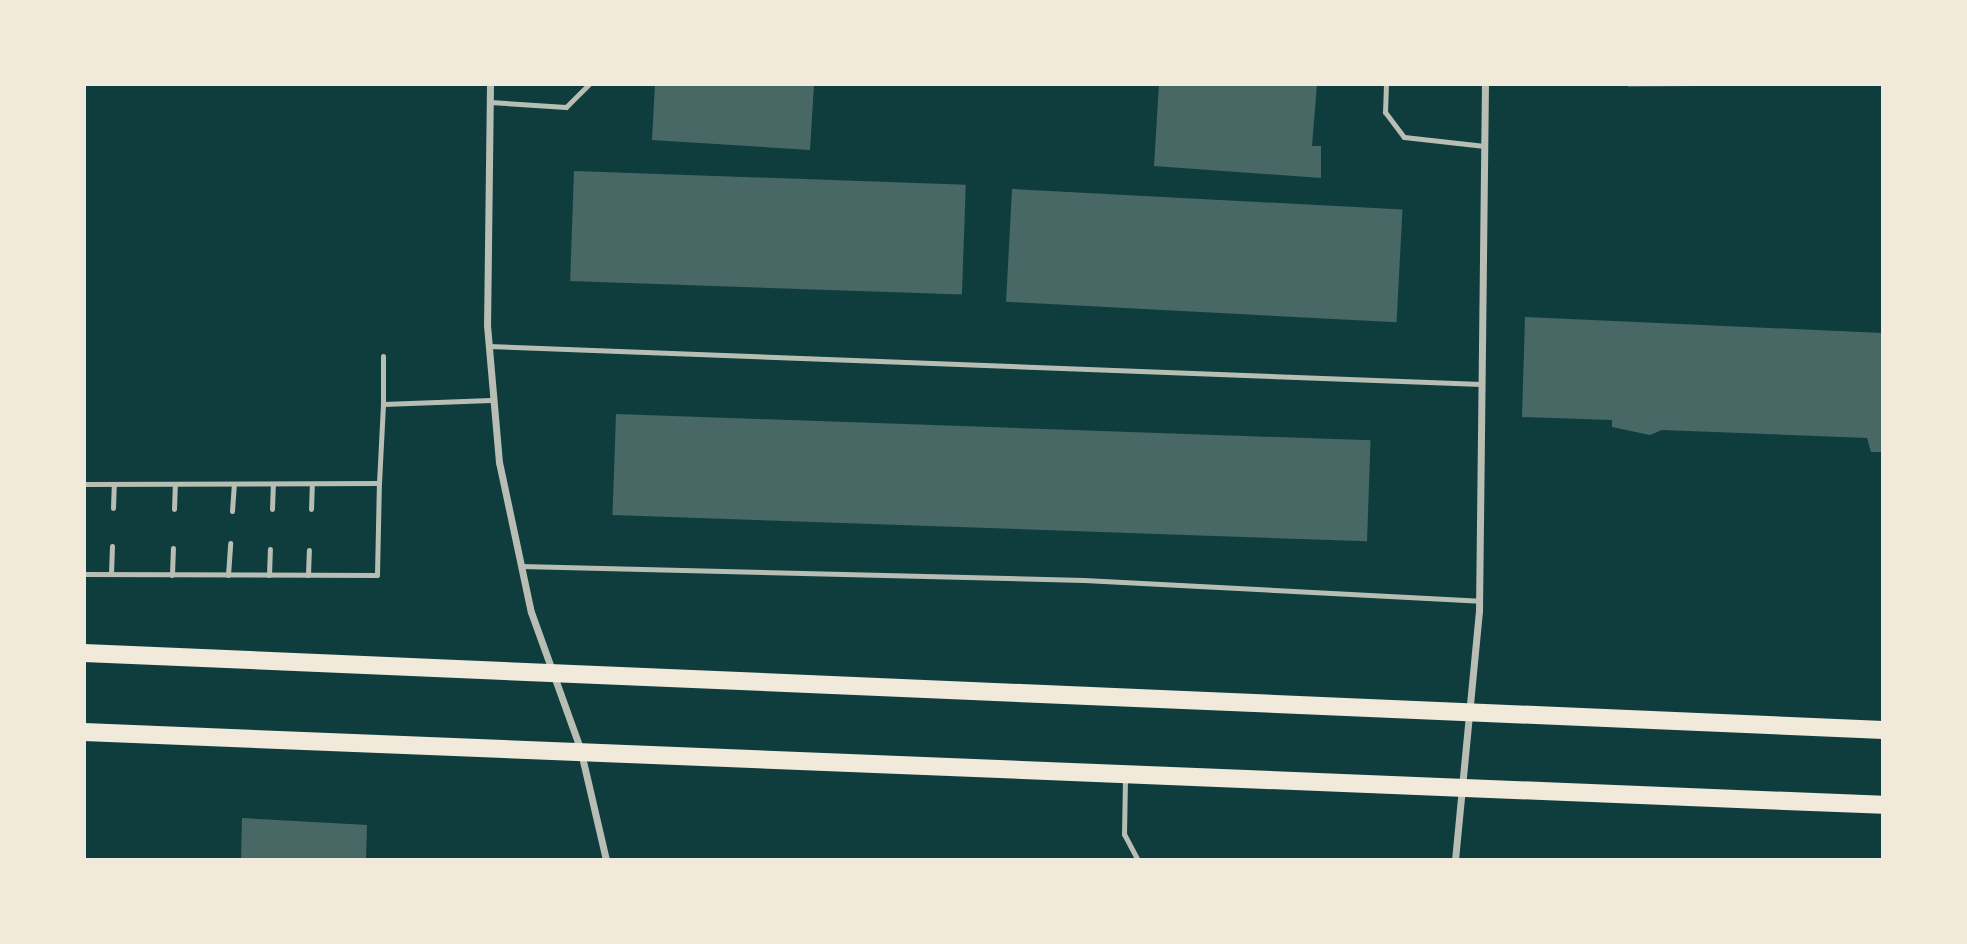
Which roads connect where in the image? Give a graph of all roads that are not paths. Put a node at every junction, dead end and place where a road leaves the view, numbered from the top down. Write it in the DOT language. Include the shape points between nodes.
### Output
graph roads {
  1 [pos="490,84"];
  2 [pos="589,84"];
  3 [pos="1386,84"];
  4 [pos="1485,84"];
  5 [pos="490,102"];
  6 [pos="1484,146"];
  7 [pos="488,346"];
  8 [pos="383,356"];
  9 [pos="1481,384"];
  10 [pos="491,400"];
  11 [pos="383,404"];
  12 [pos="379,483"];
  13 [pos="84,484"];
  14 [pos="114,484"];
  15 [pos="175,485"];
  16 [pos="234,485"];
  17 [pos="273,485"];
  18 [pos="312,485"];
  19 [pos="113,508"];
  20 [pos="174,509"];
  21 [pos="272,509"];
  22 [pos="311,509"];
  23 [pos="232,511"];
  24 [pos="230,543"];
  25 [pos="112,546"];
  26 [pos="173,548"];
  27 [pos="270,549"];
  28 [pos="309,550"];
  29 [pos="520,566"];
  30 [pos="84,574"];
  31 [pos="111,574"];
  32 [pos="172,575"];
  33 [pos="228,575"];
  34 [pos="269,575"];
  35 [pos="308,575"];
  36 [pos="1479,601"];
  37 [pos="84,653"];
  38 [pos="553,672"];
  39 [pos="1469,713"];
  40 [pos="1883,730"];
  41 [pos="84,732"];
  42 [pos="580,748"];
  43 [pos="1125,771"];
  44 [pos="1462,785"];
  45 [pos="1883,805"];
  46 [pos="606,860"];
  47 [pos="1138,860"];
  48 [pos="1455,860"];
  1 -- 5 [label="street"];
  2 -- 5 [label="lane" via="566,107"];
  3 -- 6 [label="lane" via="1385,112 1405,137"];
  4 -- 6 [label="street"];
  5 -- 7 [label="street"];
  6 -- 9 [label="street"];
  7 -- 9 [label="lane"];
  7 -- 10 [label="street"];
  8 -- 11 [label="lane"];
  9 -- 36 [label="street"];
  10 -- 11 [label="lane"];
  10 -- 29 [label="street"];
  11 -- 12 [label="lane"];
  12 -- 18 [label="lane"];
  12 -- 35 [label="lane" via="377,575"];
  13 -- 14 [label="lane"];
  14 -- 15 [label="lane"];
  14 -- 19 [label="lane"];
  15 -- 16 [label="lane"];
  15 -- 20 [label="lane"];
  16 -- 17 [label="lane"];
  16 -- 23 [label="lane"];
  17 -- 18 [label="lane"];
  17 -- 21 [label="lane"];
  18 -- 22 [label="lane"];
  24 -- 33 [label="lane"];
  25 -- 31 [label="lane"];
  26 -- 32 [label="lane"];
  27 -- 34 [label="lane"];
  28 -- 35 [label="lane"];
  29 -- 36 [label="lane" via="1084,580"];
  29 -- 38 [label="street"];
  30 -- 31 [label="lane"];
  31 -- 32 [label="lane"];
  32 -- 33 [label="lane"];
  33 -- 34 [label="lane"];
  34 -- 35 [label="lane"];
  36 -- 39 [label="street"];
  37 -- 38 [label="main road"];
  38 -- 39 [label="main road"];
  38 -- 42 [label="street"];
  39 -- 40 [label="main road"];
  39 -- 44 [label="street"];
  41 -- 42 [label="main road"];
  42 -- 43 [label="main road"];
  42 -- 46 [label="street"];
  43 -- 44 [label="main road"];
  43 -- 47 [label="lane" via="1124,834"];
  44 -- 45 [label="main road"];
  44 -- 48 [label="street"];
}
